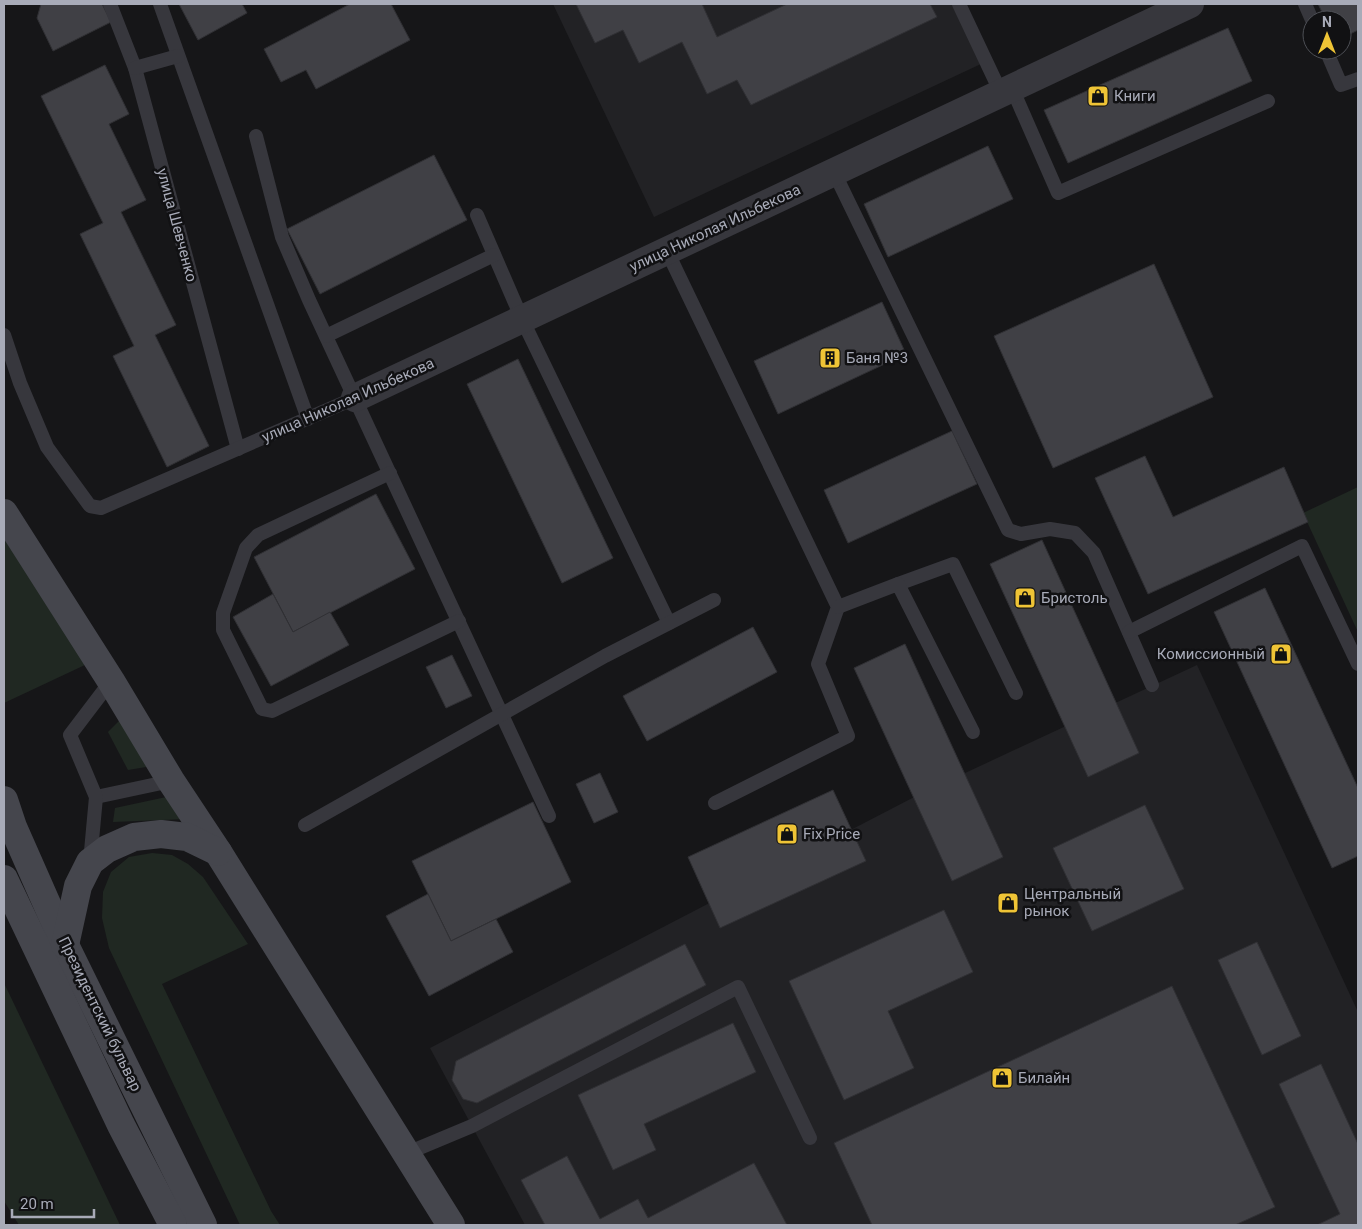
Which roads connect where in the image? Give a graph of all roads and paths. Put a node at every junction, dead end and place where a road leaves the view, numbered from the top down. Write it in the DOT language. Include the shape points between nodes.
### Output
graph roads {
  1 [pos="110,4"];
  2 [pos="160,4"];
  3 [pos="959,4"];
  4 [pos="1190,4"];
  5 [pos="178,56"];
  6 [pos="1330,60"];
  7 [pos="135,68"];
  8 [pos="1358,79"];
  9 [pos="1006,90"];
  10 [pos="1268,101"];
  11 [pos="256,136"];
  12 [pos="834,172"];
  13 [pos="477,216"];
  14 [pos="667,251"];
  15 [pos="494,255"];
  16 [pos="522,319"];
  17 [pos="4,334"];
  18 [pos="326,336"];
  19 [pos="355,398"];
  20 [pos="308,419"];
  21 [pos="238,449"];
  22 [pos="390,473"];
  23 [pos="4,513"];
  24 [pos="898,584"];
  25 [pos="714,600"];
  26 [pos="838,607"];
  27 [pos="459,621"];
  28 [pos="669,623"];
  29 [pos="1129,632"];
  30 [pos="1358,664"];
  31 [pos="111,680"];
  32 [pos="1152,685"];
  33 [pos="1016,692"];
  34 [pos="502,715"];
  35 [pos="973,732"];
  36 [pos="171,781"];
  37 [pos="96,797"];
  38 [pos="4,800"];
  39 [pos="715,803"];
  40 [pos="549,816"];
  41 [pos="305,825"];
  42 [pos="218,852"];
  43 [pos="90,862"];
  44 [pos="4,879"];
  45 [pos="4,914"];
  46 [pos="30,936"];
  47 [pos="65,945"];
  48 [pos="810,1138"];
  49 [pos="406,1154"];
  50 [pos="173,1225"];
  51 [pos="203,1225"];
  52 [pos="450,1225"];
  1 -- 7 [label="lane, улица Шевченко"];
  2 -- 5 [label="lane"];
  3 -- 9 [label="lane"];
  4 -- 9 [label="street, улица Николая Ильбекова"];
  5 -- 7 [label="lane"];
  5 -- 20 [label="lane"];
  6 -- 8 [label="lane" via="1341,85"];
  7 -- 21 [label="lane, улица Шевченко"];
  9 -- 10 [label="lane" via="1058,193"];
  9 -- 12 [label="street, улица Николая Ильбекова"];
  11 -- 18 [label="lane" via="282,237"];
  12 -- 14 [label="street, улица Николая Ильбекова"];
  12 -- 29 [label="lane" via="1008,530 1021,534 1050,529 1075,533 1094,553"];
  13 -- 15 [label="lane"];
  14 -- 16 [label="street, улица Николая Ильбекова"];
  14 -- 26 [label="lane"];
  15 -- 16 [label="lane"];
  15 -- 18 [label="lane"];
  16 -- 19 [label="street, улица Николая Ильбекова"];
  16 -- 28 [label="lane"];
  17 -- 21 [label="lane, улица Николая Ильбекова" via="20,383 48,447 90,506 101,508"];
  18 -- 19 [label="lane"];
  19 -- 20 [label="lane, улица Николая Ильбекова"];
  19 -- 22 [label="lane"];
  20 -- 21 [label="lane, улица Николая Ильбекова"];
  22 -- 27 [label="lane"];
  22 -- 27 [label="lane" via="258,535 246,548 223,613 223,630 262,709 272,711"];
  23 -- 31 [label="main road"];
  24 -- 26 [label="lane"];
  24 -- 33 [label="lane" via="953,564"];
  24 -- 35 [label="lane"];
  25 -- 28 [label="lane"];
  26 -- 39 [label="lane" via="818,664 848,736"];
  27 -- 34 [label="lane"];
  28 -- 34 [label="lane"];
  29 -- 30 [label="lane" via="1302,546"];
  29 -- 32 [label="lane"];
  31 -- 36 [label="main road"];
  31 -- 37 [label="lane" via="70,735"];
  34 -- 40 [label="lane"];
  34 -- 41 [label="lane"];
  36 -- 37 [label="lane"];
  36 -- 42 [label="main road"];
  37 -- 43 [label="lane"];
  38 -- 47 [label="main road, Президентский бульвар"];
  42 -- 43 [label="main road" via="187,837 161,834 134,837 107,849"];
  42 -- 49 [label="main road"];
  43 -- 47 [label="main road" via="78,886"];
  44 -- 46 [label="main road, Президентский бульвар"];
  45 -- 46 [label="main road"];
  46 -- 50 [label="main road, Президентский бульвар"];
  47 -- 51 [label="main road, Президентский бульвар"];
  48 -- 49 [label="lane" via="738,987 472,1126"];
  49 -- 52 [label="main road"];
}
